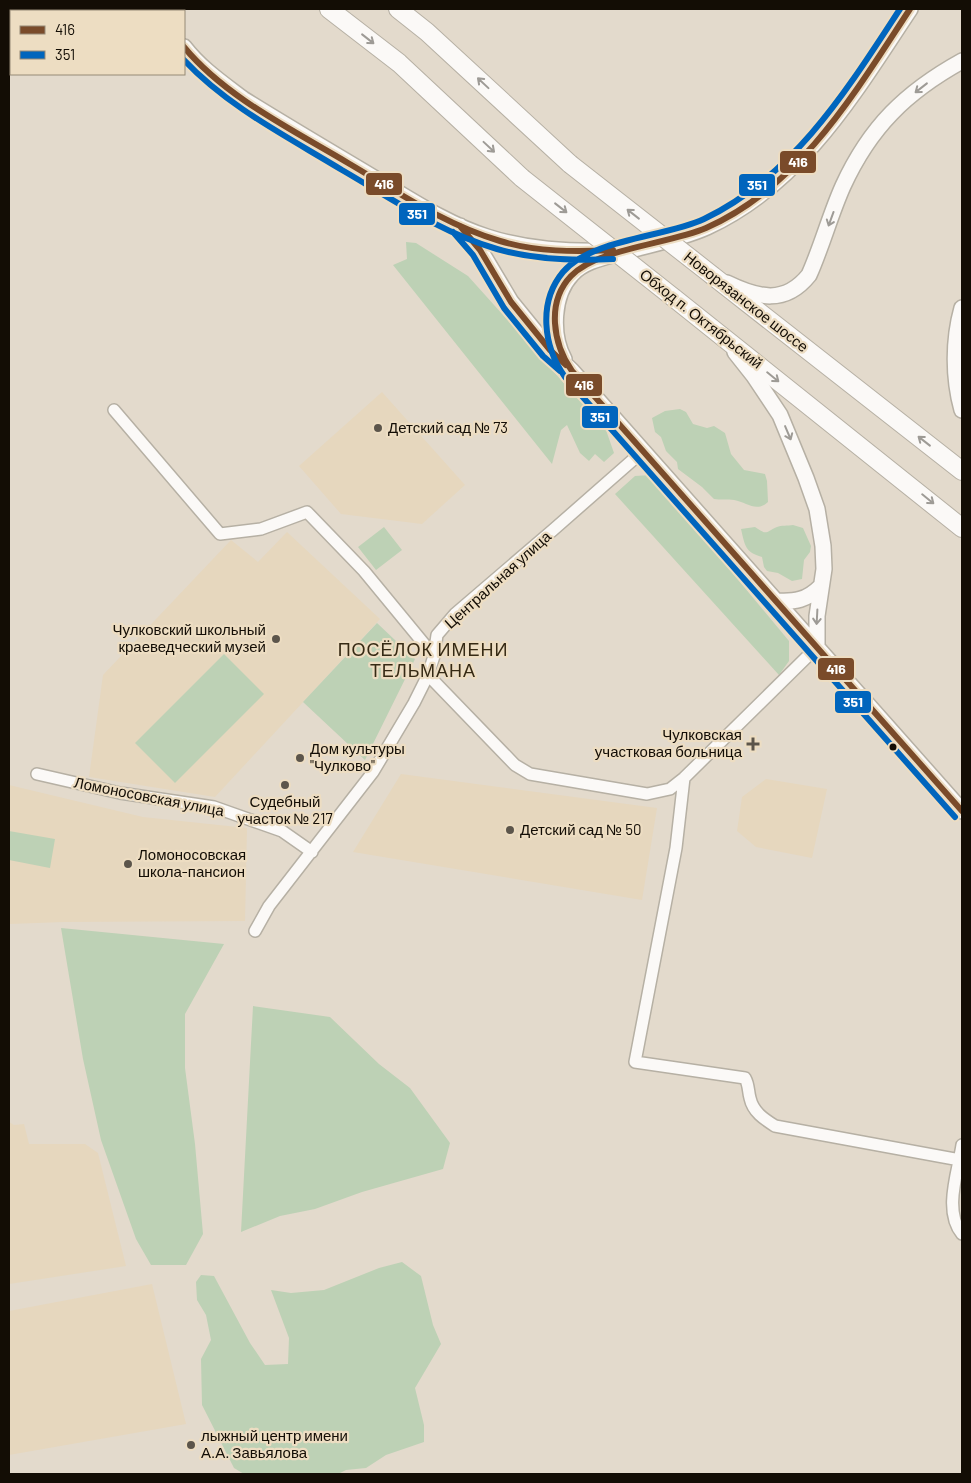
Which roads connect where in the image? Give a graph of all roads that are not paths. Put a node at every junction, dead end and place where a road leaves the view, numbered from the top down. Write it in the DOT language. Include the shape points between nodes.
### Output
graph roads {
  1 [pos="329,9"];
  2 [pos="398,9"];
  3 [pos="910,9"];
  4 [pos="185,48"];
  5 [pos="962,62"];
  6 [pos="460,226"];
  7 [pos="637,248"];
  8 [pos="713,276"];
  9 [pos="962,308"];
  10 [pos="722,335"];
  11 [pos="572,371"];
  12 [pos="114,410"];
  13 [pos="962,410"];
  14 [pos="642,451"];
  15 [pos="962,471"];
  16 [pos="962,528"];
  17 [pos="820,587"];
  18 [pos="777,601"];
  19 [pos="817,647"];
  20 [pos="434,656"];
  21 [pos="428,676"];
  22 [pos="37,774"];
  23 [pos="684,778"];
  24 [pos="962,811"];
  25 [pos="312,852"];
  26 [pos="255,931"];
  27 [pos="962,1145"];
  28 [pos="960,1160"];
  29 [pos="962,1234"];
  1 -- 10 [label="highway, Обход п. Октябрьский, one-way, bridge" via="399,63 522,178"];
  8 -- 2 [label="highway, Новорязанское шоссе, one-way, bridge" via="570,164"];
  3 -- 7 [label="main road" via="841,112 786,174 749,203 706,228"];
  4 -- 6 [label="main road" via="217,80 244,99 412,201"];
  5 -- 8 [label="main road, one-way" via="900,104 864,146 842,188 809,275 801,285 790,293 759,295"];
  6 -- 7 [label="main road" via="486,237 533,248 586,251"];
  6 -- 11 [label="main road" via="480,250 510,302"];
  7 -- 11 [label="main road" via="587,264 577,269 566,282 559,298 555,327 559,350"];
  15 -- 8 [label="highway, Новорязанское шоссе, one-way"];
  9 -- 13 [label="main road" via="956,375"];
  10 -- 16 [label="highway, Обход п. Октябрьский, one-way"];
  10 -- 17 [label="main road, one-way" via="780,415 806,478 817,510 823,546 824,569"];
  11 -- 14 [label="main road"];
  12 -- 20 [label="street" via="220,534 261,529 307,512 364,571"];
  14 -- 18 [label="main road"];
  14 -- 20 [label="street, Центральная улица" via="455,614 438,635"];
  17 -- 18 [label="main road" via="799,601"];
  17 -- 19 [label="main road, one-way"];
  18 -- 19 [label="main road"];
  19 -- 23 [label="street"];
  19 -- 24 [label="main road"];
  20 -- 21 [label="street, Центральная улица"];
  21 -- 23 [label="street" via="514,765 530,774 647,794 670,789"];
  21 -- 25 [label="street, Центральная улица" via="373,772"];
  22 -- 25 [label="street, Ломоносовская улица" via="120,793 214,807 282,831"];
  23 -- 28 [label="street" via="676,848 635,1062 745,1078 750,1100 758,1115 775,1126"];
  25 -- 26 [label="street, Центральная улица" via="269,906"];
  27 -- 28 [label="street"];
  28 -- 29 [label="street" via="952,1215"];
}
